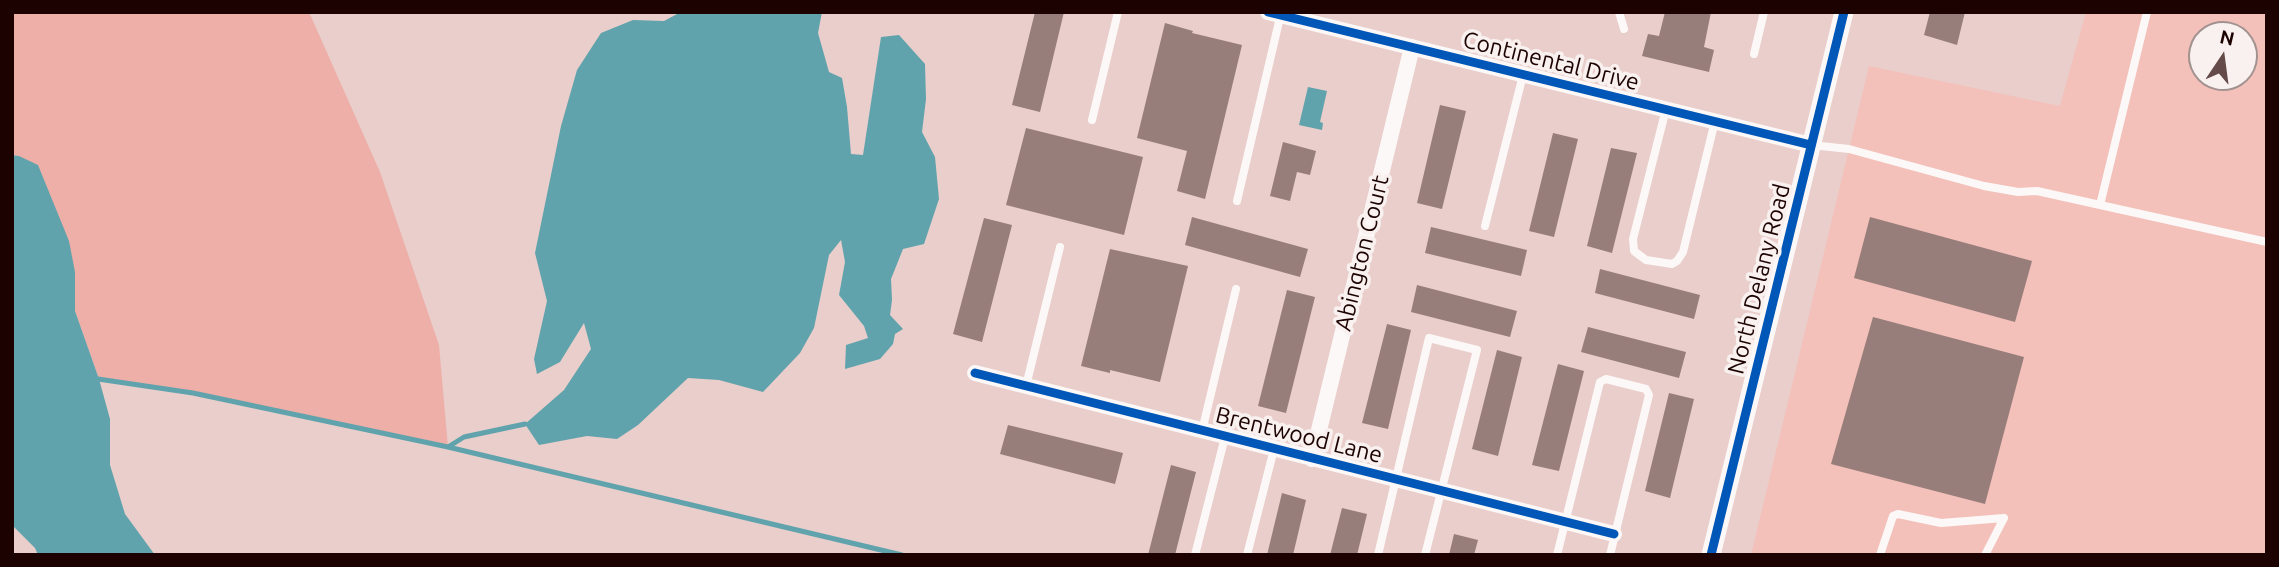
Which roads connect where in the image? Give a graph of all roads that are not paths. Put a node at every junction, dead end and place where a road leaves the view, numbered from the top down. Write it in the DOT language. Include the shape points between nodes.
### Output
graph roads {
  1 [pos="1118,12"];
  2 [pos="1619,12"];
  3 [pos="1764,12"];
  4 [pos="1844,12"];
  5 [pos="2147,12"];
  6 [pos="1277,13"];
  7 [pos="1624,29"];
  8 [pos="1412,47"];
  9 [pos="1754,54"];
  10 [pos="1523,75"];
  11 [pos="1666,109"];
  12 [pos="1092,120"];
  13 [pos="1715,121"];
  14 [pos="1811,145"];
  15 [pos="1237,201"];
  16 [pos="2100,205"];
  17 [pos="1485,226"];
  18 [pos="2267,242"];
  19 [pos="1060,247"];
  20 [pos="1236,289"];
  21 [pos="975,373"];
  22 [pos="1026,386"];
  23 [pos="1202,431"];
  24 [pos="1225,436"];
  25 [pos="1273,449"];
  26 [pos="1312,459"];
  27 [pos="1394,479"];
  28 [pos="1441,491"];
  29 [pos="1565,522"];
  30 [pos="1614,534"];
  31 [pos="1195,555"];
  32 [pos="1247,555"];
  33 [pos="1378,555"];
  34 [pos="1426,555"];
  35 [pos="1558,555"];
  36 [pos="1609,555"];
  37 [pos="1711,555"];
  38 [pos="1880,555"];
  39 [pos="1985,555"];
  1 -- 12 [label="lane"];
  2 -- 7 [label="lane"];
  3 -- 9 [label="lane"];
  4 -- 14 [label="street, North Delany Road"];
  5 -- 16 [label="lane"];
  6 -- 8 [label="street, Continental Drive"];
  6 -- 15 [label="lane"];
  8 -- 10 [label="street, Continental Drive"];
  8 -- 26 [label="street, Abington Court"];
  10 -- 11 [label="street, Continental Drive"];
  10 -- 17 [label="lane"];
  11 -- 13 [label="street, Continental Drive"];
  11 -- 13 [label="lane" via="1633,239 1634,251 1646,260 1672,264 1683,252"];
  13 -- 14 [label="street, Continental Drive"];
  14 -- 16 [label="lane" via="1849,149 1984,186 2037,191"];
  14 -- 37 [label="street, North Delany Road"];
  16 -- 18 [label="lane"];
  19 -- 22 [label="lane"];
  20 -- 23 [label="lane"];
  21 -- 22 [label="street, Brentwood Lane"];
  22 -- 23 [label="street, Brentwood Lane"];
  23 -- 24 [label="street, Brentwood Lane"];
  24 -- 25 [label="street, Brentwood Lane"];
  24 -- 31 [label="lane"];
  25 -- 26 [label="street, Brentwood Lane"];
  25 -- 32 [label="lane"];
  26 -- 27 [label="street, Brentwood Lane"];
  27 -- 28 [label="street, Brentwood Lane"];
  27 -- 28 [label="lane" via="1429,338 1477,350"];
  27 -- 33 [label="lane"];
  28 -- 29 [label="street, Brentwood Lane"];
  28 -- 34 [label="lane"];
  29 -- 30 [label="street, Brentwood Lane"];
  29 -- 30 [label="lane" via="1600,382 1606,379 1646,389 1649,395"];
  29 -- 35 [label="lane"];
  30 -- 36 [label="lane"];
  38 -- 39 [label="lane" via="1893,516 1898,514 1941,523 2004,518"];
}
